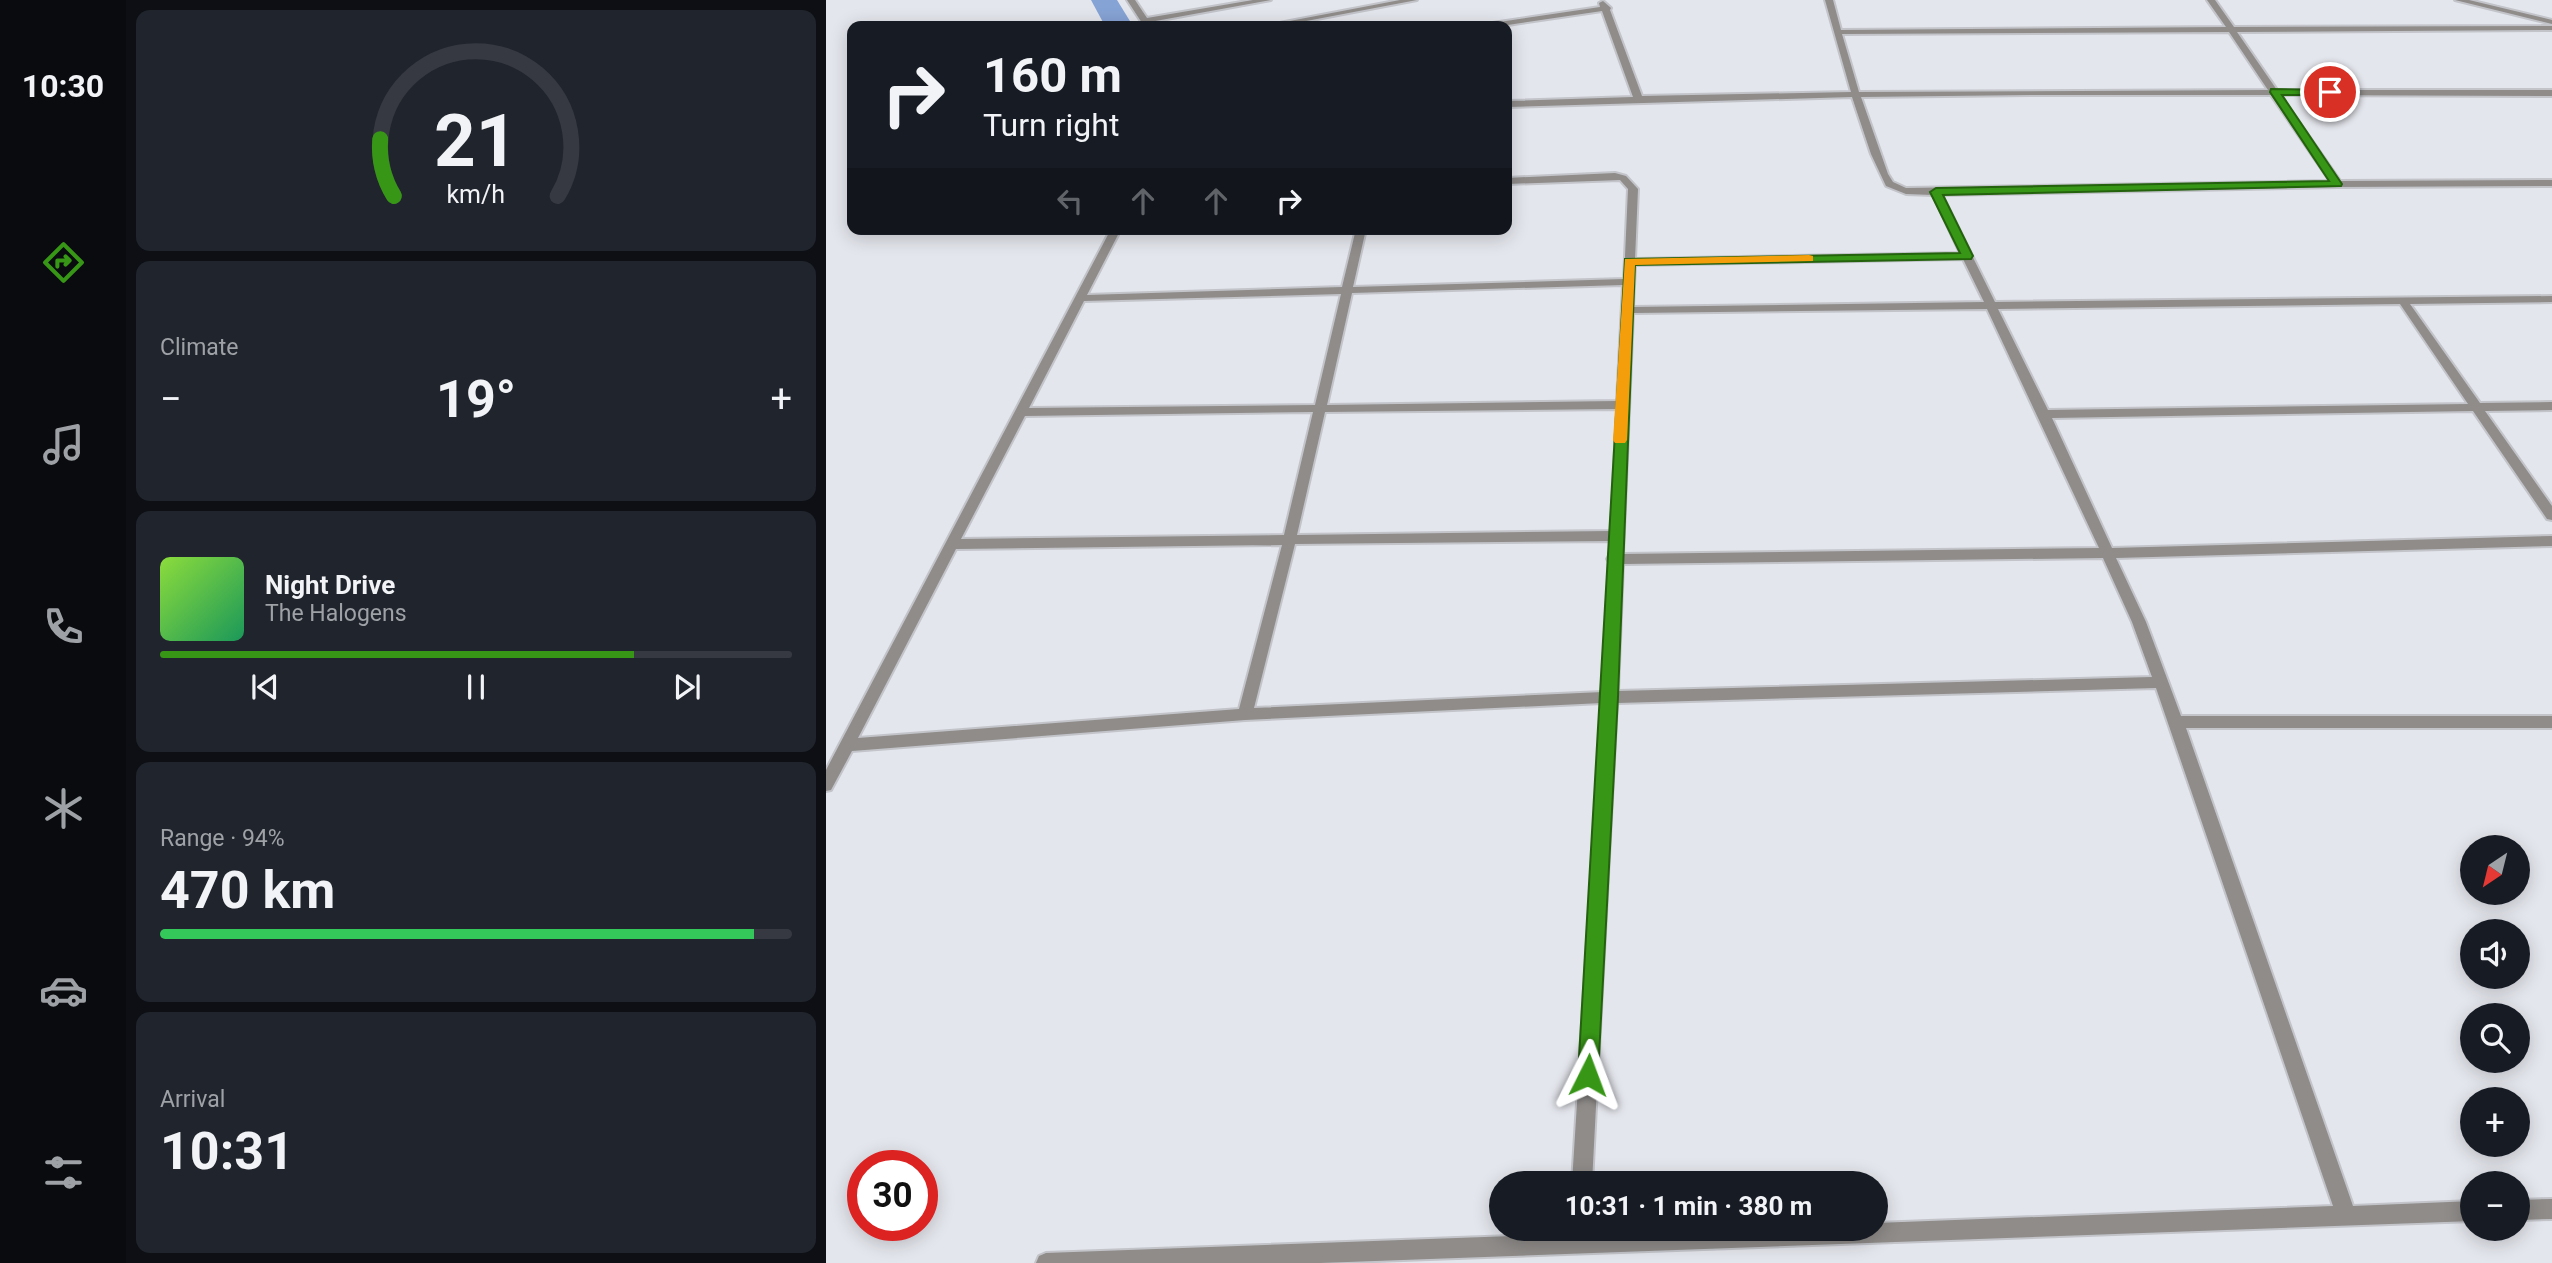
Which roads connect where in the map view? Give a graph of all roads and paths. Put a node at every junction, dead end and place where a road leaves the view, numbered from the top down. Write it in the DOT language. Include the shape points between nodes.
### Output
graph roads {
  1 [pos="1131,0"];
  2 [pos="1267,0"];
  3 [pos="1413,0"];
  4 [pos="1616,0"];
  5 [pos="1829,0"];
  6 [pos="2211,0"];
  7 [pos="2459,0"];
  8 [pos="1603,3"];
  9 [pos="1145,21"];
  10 [pos="1157,21"];
  11 [pos="1296,21"];
  12 [pos="1511,21"];
  13 [pos="2552,22"];
  14 [pos="2552,28"];
  15 [pos="2229,29"];
  16 [pos="1838,32"];
  17 [pos="2275,92"];
  18 [pos="2552,93"];
  19 [pos="1856,96"];
  20 [pos="1637,98"];
  21 [pos="1512,104"];
  22 [pos="1512,181"];
  23 [pos="2552,183"];
  24 [pos="2337,184"];
  25 [pos="1936,192"];
  26 [pos="1113,235"];
  27 [pos="1360,235"];
  28 [pos="1967,256"];
  29 [pos="1629,261"];
  30 [pos="1629,282"];
  31 [pos="1347,289"];
  32 [pos="1080,298"];
  33 [pos="2552,299"];
  34 [pos="2403,302"];
  35 [pos="1992,306"];
  36 [pos="1627,310"];
  37 [pos="1622,405"];
  38 [pos="2552,406"];
  39 [pos="2475,407"];
  40 [pos="1320,409"];
  41 [pos="1021,412"];
  42 [pos="2044,414"];
  43 [pos="2552,516"];
  44 [pos="1615,536"];
  45 [pos="1290,539"];
  46 [pos="2552,541"];
  47 [pos="951,544"];
  48 [pos="2109,553"];
  49 [pos="1614,559"];
  50 [pos="2160,682"];
  51 [pos="1610,697"];
  52 [pos="1245,714"];
  53 [pos="2176,722"];
  54 [pos="2552,722"];
  55 [pos="847,745"];
  56 [pos="826,785"];
  57 [pos="1583,1171"];
  58 [pos="2552,1209"];
  59 [pos="2530,1210"];
  60 [pos="2460,1212"];
  61 [pos="2346,1215"];
  62 [pos="1888,1228"];
  63 [pos="1489,1241"];
  64 [pos="1046,1263"];
  1 -- 9 [label="street"];
  2 -- 10 [label="street"];
  3 -- 11 [label="street"];
  4 -- 8 [label="street"];
  5 -- 16 [label="street"];
  6 -- 15 [label="street"];
  7 -- 13 [label="street"];
  8 -- 12 [label="street"];
  8 -- 20 [label="street"];
  14 -- 15 [label="street"];
  15 -- 16 [label="street"];
  15 -- 17 [label="street"];
  16 -- 19 [label="street"];
  17 -- 18 [label="street"];
  17 -- 19 [label="street"];
  17 -- 24 [label="street"];
  19 -- 20 [label="street"];
  19 -- 25 [label="street" via="1885,180 1899,190"];
  20 -- 21 [label="street"];
  22 -- 29 [label="street" via="1623,178 1633,188"];
  23 -- 24 [label="street"];
  24 -- 25 [label="street"];
  25 -- 28 [label="street"];
  26 -- 32 [label="street"];
  27 -- 31 [label="street"];
  28 -- 29 [label="street"];
  28 -- 35 [label="street"];
  29 -- 30 [label="street"];
  30 -- 31 [label="street"];
  30 -- 36 [label="street"];
  31 -- 32 [label="street"];
  31 -- 40 [label="street"];
  32 -- 41 [label="street"];
  33 -- 34 [label="street"];
  34 -- 35 [label="street"];
  34 -- 39 [label="street"];
  35 -- 36 [label="street"];
  35 -- 42 [label="street"];
  36 -- 37 [label="street"];
  37 -- 40 [label="street"];
  37 -- 44 [label="street"];
  38 -- 39 [label="street"];
  39 -- 42 [label="street"];
  39 -- 43 [label="street"];
  40 -- 41 [label="street"];
  40 -- 45 [label="street"];
  41 -- 47 [label="street"];
  42 -- 48 [label="street"];
  44 -- 45 [label="street"];
  44 -- 49 [label="street"];
  45 -- 47 [label="street"];
  45 -- 52 [label="street"];
  46 -- 48 [label="street"];
  47 -- 55 [label="street"];
  48 -- 49 [label="street"];
  48 -- 50 [label="street"];
  49 -- 51 [label="street"];
  50 -- 51 [label="street"];
  50 -- 53 [label="street"];
  51 -- 52 [label="street"];
  51 -- 57 [label="street"];
  52 -- 55 [label="street"];
  53 -- 54 [label="street"];
  53 -- 61 [label="street"];
  55 -- 56 [label="street"];
  58 -- 59 [label="street"];
  60 -- 61 [label="street"];
  61 -- 62 [label="street"];
  63 -- 64 [label="street"];
}
